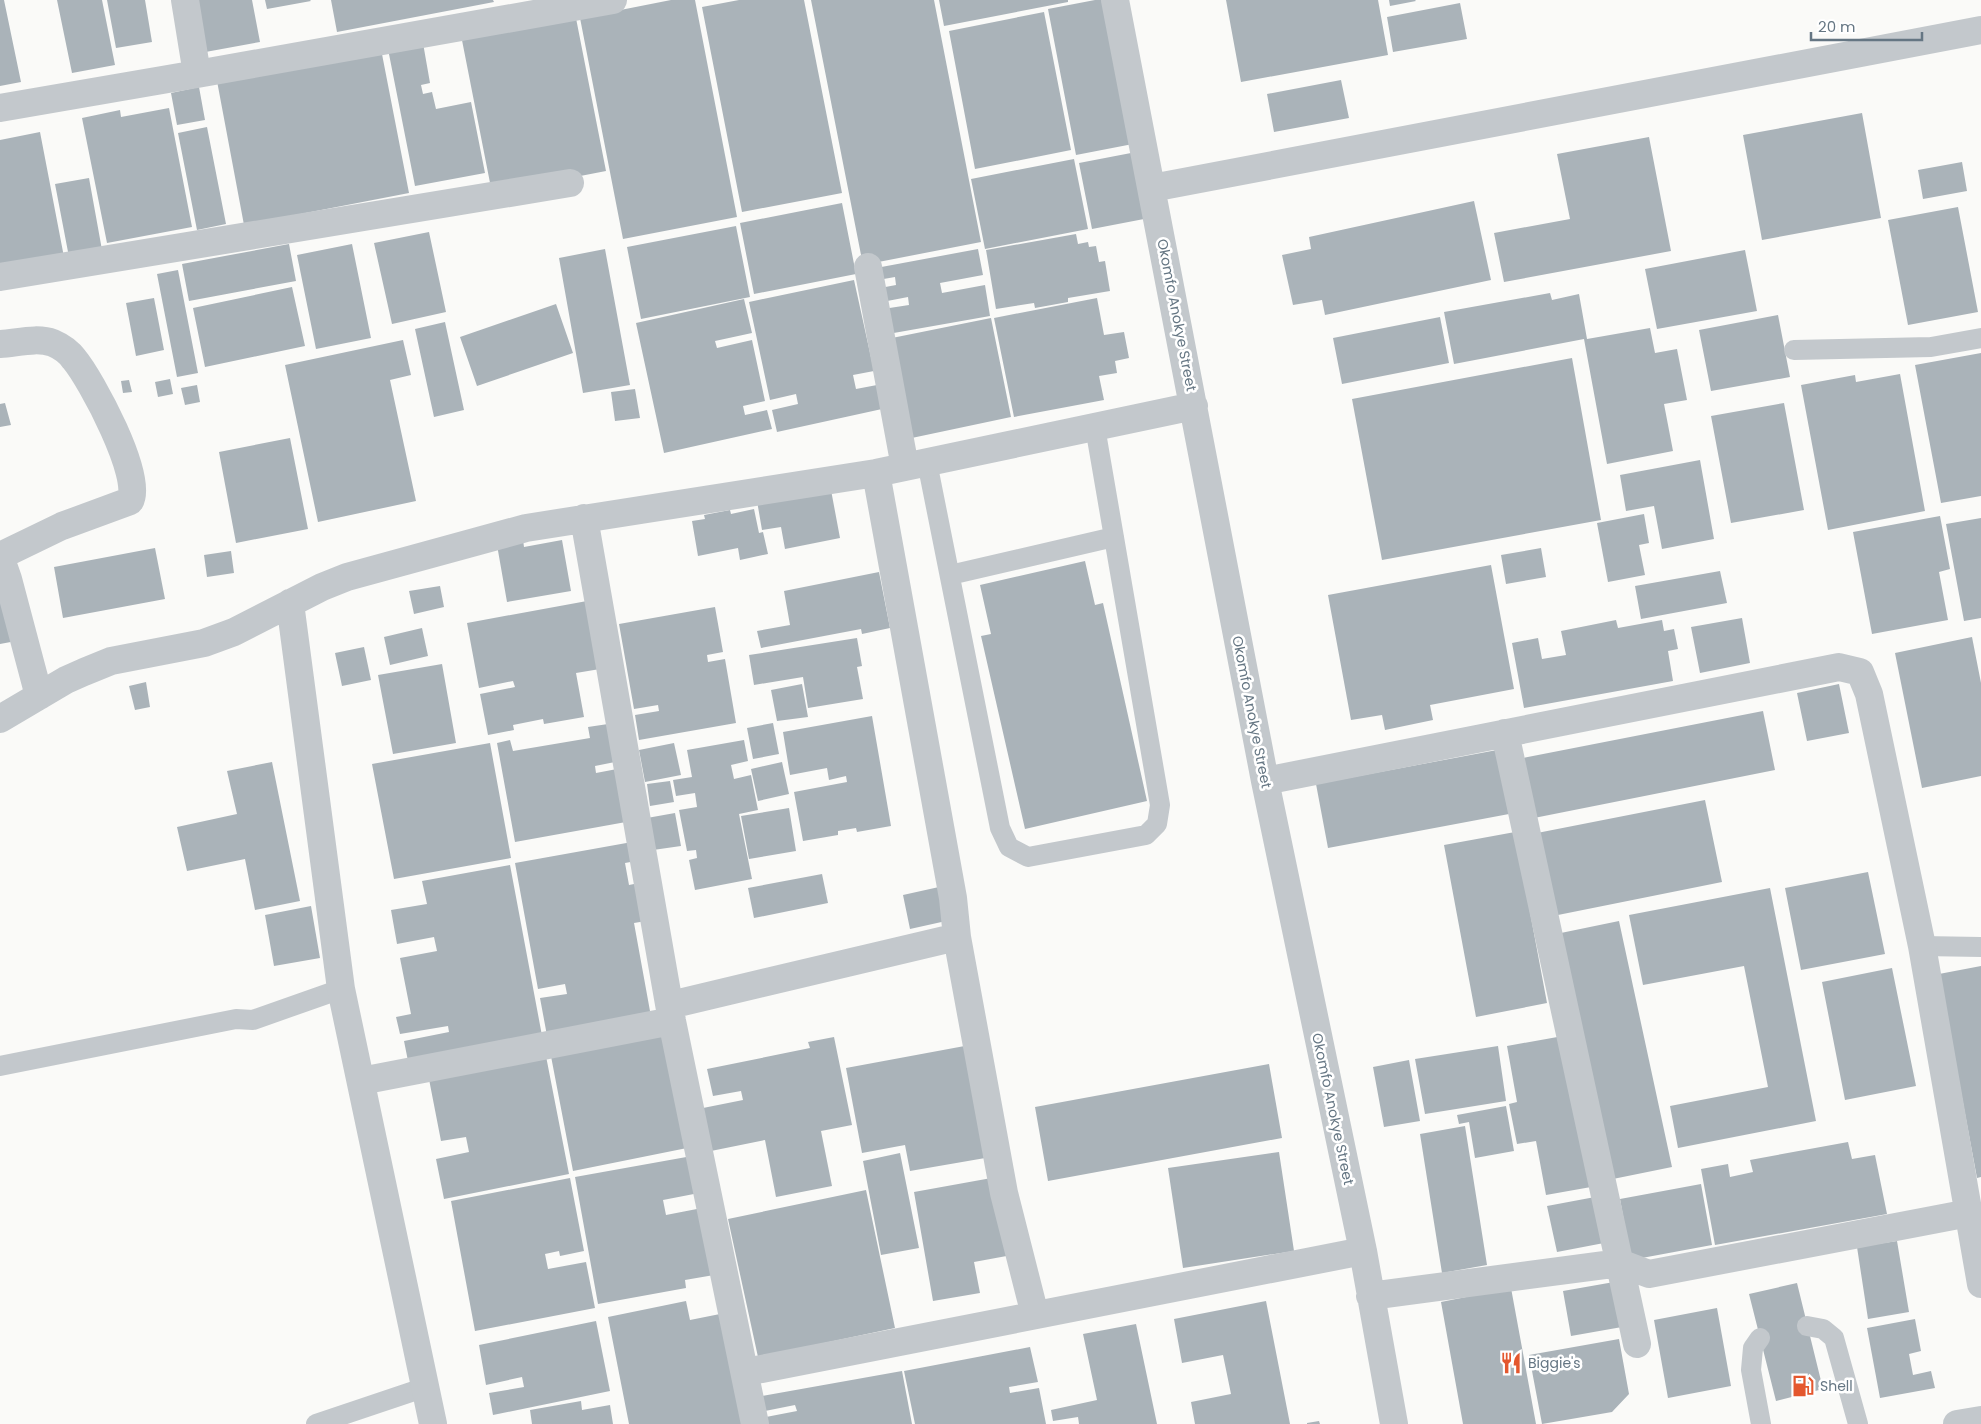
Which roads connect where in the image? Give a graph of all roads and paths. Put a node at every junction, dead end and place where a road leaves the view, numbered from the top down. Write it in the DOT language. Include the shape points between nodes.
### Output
graph roads {
  1 [pos="185,0"];
  2 [pos="613,0"];
  3 [pos="1115,0"];
  4 [pos="1981,30"];
  5 [pos="197,74"];
  6 [pos="0,108"];
  7 [pos="570,183"];
  8 [pos="1152,188"];
  9 [pos="868,267"];
  10 [pos="0,277"];
  11 [pos="1981,338"];
  12 [pos="0,344"];
  13 [pos="1794,350"];
  14 [pos="1194,406"];
  15 [pos="1095,427"];
  16 [pos="916,464"];
  17 [pos="876,473"];
  18 [pos="584,518"];
  19 [pos="1114,538"];
  20 [pos="0,556"];
  21 [pos="950,575"];
  22 [pos="290,603"];
  23 [pos="39,696"];
  24 [pos="0,719"];
  25 [pos="1505,733"];
  26 [pos="1265,781"];
  27 [pos="957,937"];
  28 [pos="1922,946"];
  29 [pos="1981,947"];
  30 [pos="342,989"];
  31 [pos="671,1013"];
  32 [pos="0,1066"];
  33 [pos="361,1082"];
  34 [pos="1968,1213"];
  35 [pos="1363,1251"];
  36 [pos="1620,1264"];
  37 [pos="1981,1284"];
  38 [pos="1370,1296"];
  39 [pos="1035,1315"];
  40 [pos="1807,1326"];
  41 [pos="1760,1338"];
  42 [pos="1637,1344"];
  43 [pos="746,1372"];
  44 [pos="426,1387"];
  45 [pos="1981,1420"];
  46 [pos="324,1422"];
  47 [pos="433,1424"];
  48 [pos="755,1424"];
  49 [pos="1394,1424"];
  50 [pos="1761,1424"];
  51 [pos="1858,1424"];
  52 [pos="1957,1424"];
  1 -- 5 [label="street"];
  2 -- 5 [label="street"];
  3 -- 8 [label="street, Okomfo Anokye Street"];
  4 -- 8 [label="street"];
  5 -- 6 [label="street"];
  7 -- 10 [label="street"];
  8 -- 14 [label="street, Okomfo Anokye Street"];
  9 -- 16 [label="street"];
  11 -- 13 [label="lane" via="1931,347"];
  12 -- 20 [label="street" via="40,340 53,344 74,358 117,434 132,494 130,501 62,526"];
  14 -- 15 [label="street"];
  14 -- 26 [label="street, Okomfo Anokye Street"];
  15 -- 16 [label="street"];
  15 -- 19 [label="lane"];
  16 -- 17 [label="street"];
  16 -- 21 [label="lane"];
  17 -- 18 [label="street"];
  17 -- 27 [label="street" via="953,898"];
  18 -- 22 [label="street" via="526,528 348,577"];
  18 -- 31 [label="street"];
  19 -- 21 [label="lane"];
  19 -- 21 [label="lane" via="1160,805 1157,824 1146,834 1028,858 1008,847 1000,828"];
  20 -- 23 [label="street"];
  22 -- 23 [label="street" via="234,632 204,643 111,661 66,680"];
  22 -- 30 [label="street"];
  23 -- 24 [label="street"];
  25 -- 26 [label="street"];
  25 -- 28 [label="street" via="1839,667 1860,672 1870,694"];
  25 -- 36 [label="street"];
  26 -- 35 [label="street, Okomfo Anokye Street"];
  27 -- 31 [label="street"];
  27 -- 39 [label="street" via="1004,1193"];
  28 -- 29 [label="lane"];
  28 -- 34 [label="street"];
  30 -- 32 [label="lane" via="253,1020 236,1019"];
  30 -- 33 [label="street"];
  31 -- 33 [label="street"];
  31 -- 43 [label="street"];
  33 -- 44 [label="street"];
  34 -- 36 [label="street" via="1649,1274"];
  34 -- 37 [label="street"];
  35 -- 38 [label="street, Okomfo Anokye Street"];
  35 -- 39 [label="street"];
  36 -- 38 [label="street"];
  36 -- 42 [label="street"];
  38 -- 49 [label="street, Okomfo Anokye Street"];
  39 -- 43 [label="street"];
  40 -- 51 [label="lane" via="1823,1329 1834,1338"];
  41 -- 50 [label="lane" via="1753,1348 1751,1370"];
  43 -- 48 [label="street"];
  44 -- 46 [label="lane"];
  44 -- 47 [label="street"];
  45 -- 52 [label="street"];
}
